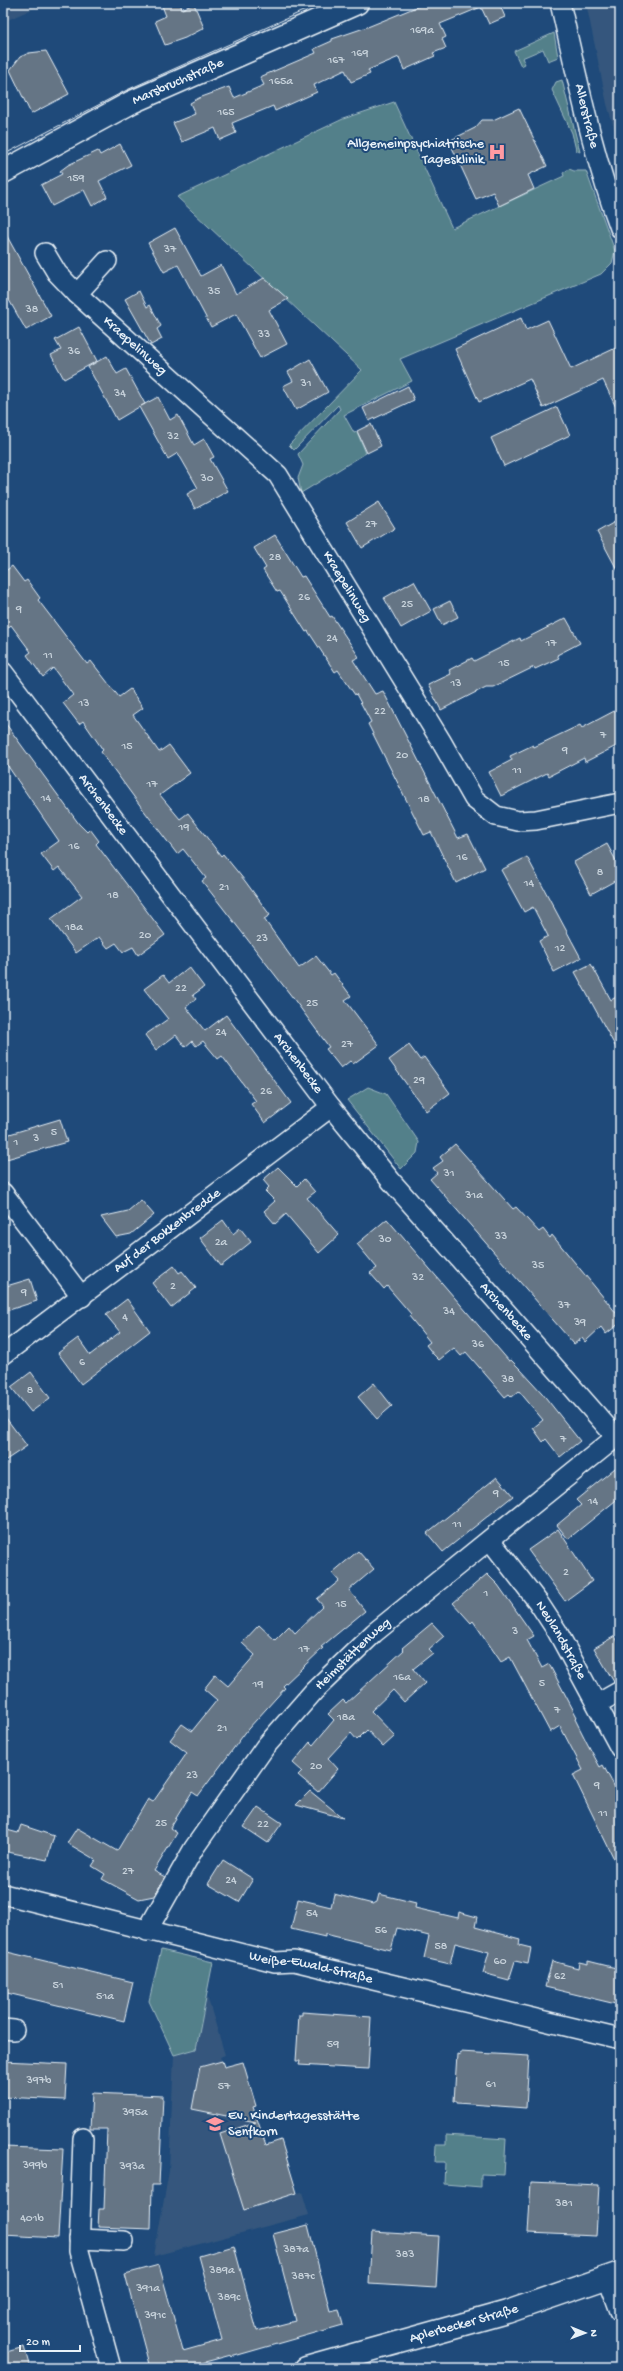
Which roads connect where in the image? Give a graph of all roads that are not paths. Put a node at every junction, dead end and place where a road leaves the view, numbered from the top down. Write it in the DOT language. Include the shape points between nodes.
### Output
graph roads {
  1 [pos="357,3"];
  2 [pos="560,3"];
  3 [pos="3,172"];
  4 [pos="620,228"];
  5 [pos="45,253"];
  6 [pos="107,261"];
  7 [pos="77,294"];
  8 [pos="3,672"];
  9 [pos="620,803"];
  10 [pos="331,1107"];
  11 [pos="3,1193"];
  12 [pos="82,1297"];
  13 [pos="3,1355"];
  14 [pos="618,1435"];
  15 [pos="490,1540"];
  16 [pos="620,1691"];
  17 [pos="597,1704"];
  18 [pos="620,1748"];
  19 [pos="3,1894"];
  20 [pos="147,1931"];
  21 [pos="620,2039"];
  22 [pos="83,2138"];
  23 [pos="79,2239"];
  24 [pos="124,2241"];
  25 [pos="614,2276"];
  26 [pos="620,2311"];
  27 [pos="110,2368"];
  28 [pos="306,2368"];
  1 -- 3 [label="street, Marsbruchstraße" via="132,102"];
  2 -- 4 [label="street, Allerstraße" via="587,126"];
  5 -- 7 [label="street, Kraepelinweg" via="57,273"];
  6 -- 7 [label="street"];
  7 -- 9 [label="street, Kraepelinweg" via="278,475 474,799 496,816 518,820 536,820"];
  8 -- 10 [label="street, Archenbecke"];
  10 -- 12 [label="street, Auf der Bokkenbredde"];
  10 -- 14 [label="street, Archenbecke" via="392,1182"];
  11 -- 12 [label="street"];
  12 -- 13 [label="street, Auf der Bokkenbredde"];
  14 -- 15 [label="street, Heimstättenweg"];
  15 -- 17 [label="street, Neulandstraße" via="546,1613"];
  15 -- 20 [label="street, Heimstättenweg" via="374,1633 314,1691 270,1741 194,1848"];
  16 -- 17 [label="street"];
  17 -- 18 [label="street, Neulandstraße"];
  19 -- 20 [label="street, Weiße-Ewald-Straße"];
  20 -- 21 [label="street, Weiße-Ewald-Straße" via="275,1962 294,1961"];
  22 -- 23 [label="street"];
  23 -- 24 [label="street"];
  23 -- 27 [label="street" via="79,2251"];
  25 -- 26 [label="street"];
  25 -- 28 [label="street, Aplerbecker Straße" via="451,2329"];
}
